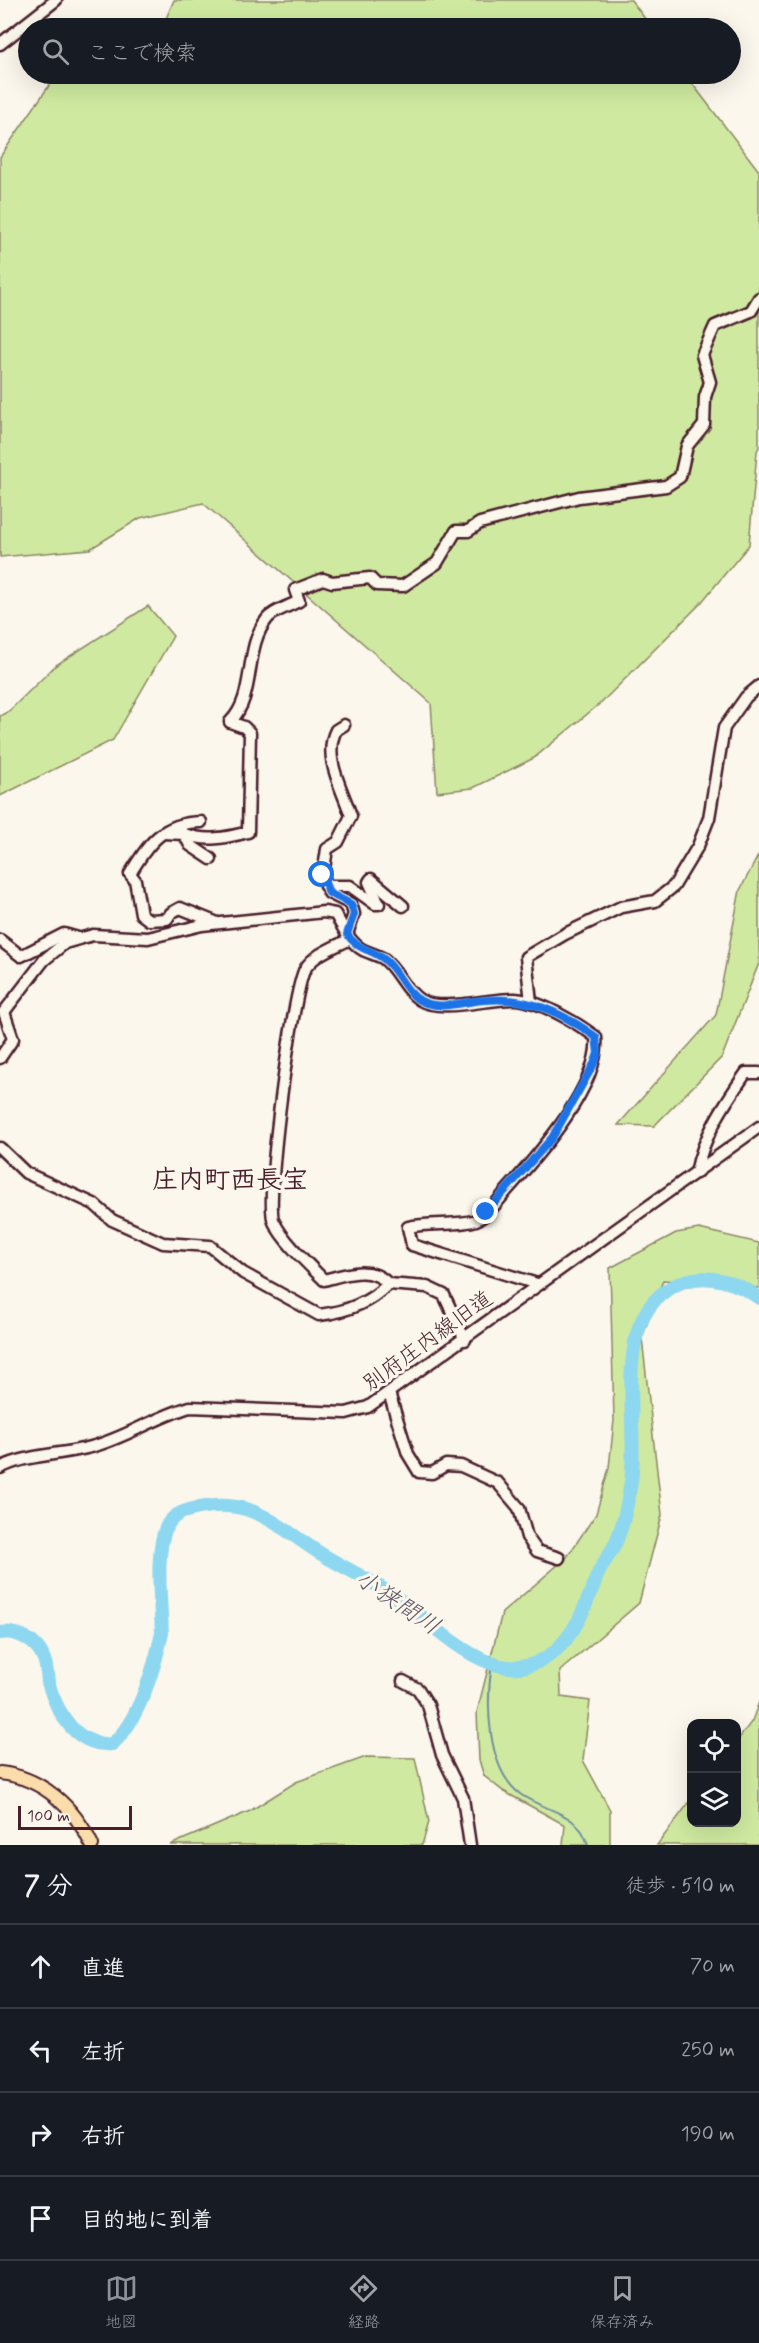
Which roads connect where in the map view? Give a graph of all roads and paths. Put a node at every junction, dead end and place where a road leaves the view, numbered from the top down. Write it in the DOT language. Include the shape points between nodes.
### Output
graph roads {
  1 [pos="56,0"];
  2 [pos="33,18"];
  3 [pos="18,30"];
  4 [pos="0,44"];
  5 [pos="759,298"];
  6 [pos="759,686"];
  7 [pos="344,725"];
  8 [pos="201,822"];
  9 [pos="163,833"];
  10 [pos="184,834"];
  11 [pos="211,859"];
  12 [pos="325,886"];
  13 [pos="403,906"];
  14 [pos="224,925"];
  15 [pos="349,937"];
  16 [pos="82,938"];
  17 [pos="0,940"];
  18 [pos="531,1002"];
  19 [pos="2,1012"];
  20 [pos="0,1058"];
  21 [pos="759,1073"];
  22 [pos="759,1127"];
  23 [pos="0,1148"];
  24 [pos="696,1173"];
  25 [pos="388,1284"];
  26 [pos="537,1284"];
  27 [pos="465,1340"];
  28 [pos="389,1393"];
  29 [pos="0,1468"];
  30 [pos="559,1558"];
  31 [pos="404,1681"];
  32 [pos="0,1773"];
  33 [pos="92,1845"];
  34 [pos="470,1845"];
  1 -- 2 [label="street"];
  3 -- 4 [label="street"];
  5 -- 10 [label="street" via="751,311 715,326 702,355 710,381 704,425 687,446 680,477 666,486 579,497 480,523 468,531 456,531 437,563 403,586 377,585 370,578 332,582 323,579 296,590 299,601 268,618 256,641 239,713 230,722 244,726 250,733 248,832 213,839"];
  6 -- 18 [label="street" via="724,728 709,818 699,846 674,886 655,901 621,907 526,957"];
  7 -- 12 [label="street" via="336,730 330,749 351,816 338,842 327,849 323,861"];
  8 -- 9 [label="street" via="174,825"];
  9 -- 10 [label="street"];
  9 -- 14 [label="street" via="155,838 130,874 135,880 141,914 159,921 180,908"];
  10 -- 11 [label="street" via="190,845"];
  12 -- 13 [label="street" via="350,886 379,904 371,879"];
  12 -- 15 [label="street" via="329,893 351,904 354,914"];
  14 -- 15 [label="street" via="324,912 335,914"];
  14 -- 16 [label="street" via="193,927 148,938"];
  15 -- 18 [label="street" via="361,949 385,960 420,1001 434,1005 517,999"];
  15 -- 25 [label="street" via="304,970 278,1124 271,1212 273,1222 300,1257 324,1280 368,1272"];
  16 -- 17 [label="street" via="64,934 21,956"];
  16 -- 19 [label="street" via="65,943 44,960"];
  18 -- 26 [label="street" via="596,1037 598,1053 585,1082 552,1138 477,1220 408,1227 412,1245"];
  19 -- 20 [label="street" via="13,1039"];
  21 -- 24 [label="street" via="746,1073 736,1086 708,1136"];
  22 -- 24 [label="street, 別府庄内線旧道"];
  23 -- 25 [label="street" via="26,1173 94,1204 112,1221 163,1243 210,1246 243,1273 320,1315 372,1299"];
  24 -- 26 [label="street, 別府庄内線旧道"];
  25 -- 27 [label="street" via="427,1287 444,1295"];
  26 -- 27 [label="street, 別府庄内線旧道"];
  27 -- 28 [label="street, 別府庄内線旧道"];
  28 -- 29 [label="street, 別府庄内線旧道" via="368,1407 346,1413 190,1407 92,1447 29,1458"];
  28 -- 30 [label="street" via="408,1454 419,1472 432,1473 446,1465 461,1466 498,1483 519,1508 527,1537 537,1551"];
  31 -- 34 [label="street" via="417,1689 428,1705 442,1755 463,1798"];
  32 -- 33 [label="main road" via="27,1779 52,1793 75,1815"];
}
